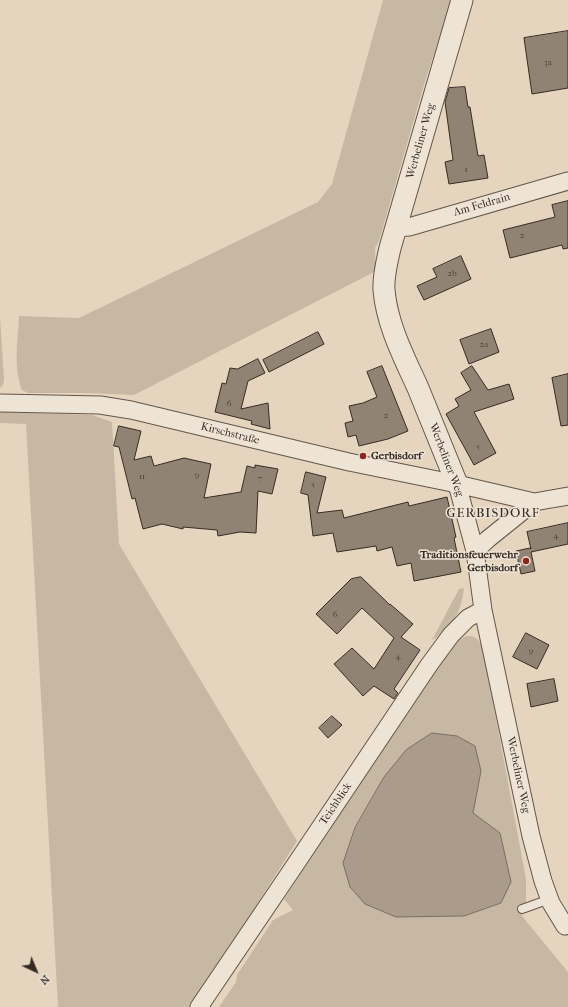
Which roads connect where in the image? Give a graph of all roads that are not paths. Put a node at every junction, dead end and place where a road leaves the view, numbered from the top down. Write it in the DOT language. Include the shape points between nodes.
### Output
graph roads {
  1 [pos="462,0"];
  2 [pos="568,181"];
  3 [pos="397,228"];
  4 [pos="0,403"];
  5 [pos="457,484"];
  6 [pos="568,496"];
  7 [pos="534,502"];
  8 [pos="475,551"];
  9 [pos="483,610"];
  10 [pos="550,899"];
  11 [pos="522,909"];
  12 [pos="567,925"];
  13 [pos="199,1007"];
  1 -- 3 [label="street, Werbeliner Weg"];
  2 -- 3 [label="street, Am Feldrain" via="409,227"];
  3 -- 5 [label="street, Werbeliner Weg" via="385,269 386,304 392,328"];
  4 -- 5 [label="street, Kirschstraße" via="100,405 131,410 349,462"];
  5 -- 7 [label="street, Kirschstraße"];
  5 -- 8 [label="street, Werbeliner Weg"];
  6 -- 7 [label="street"];
  7 -- 8 [label="street"];
  8 -- 9 [label="street, Werbeliner Weg"];
  9 -- 10 [label="street, Werbeliner Weg" via="531,836"];
  9 -- 13 [label="street, Teichblick" via="468,618 451,635 429,664"];
  10 -- 11 [label="lane"];
  10 -- 12 [label="street, Werbeliner Weg"];
}
